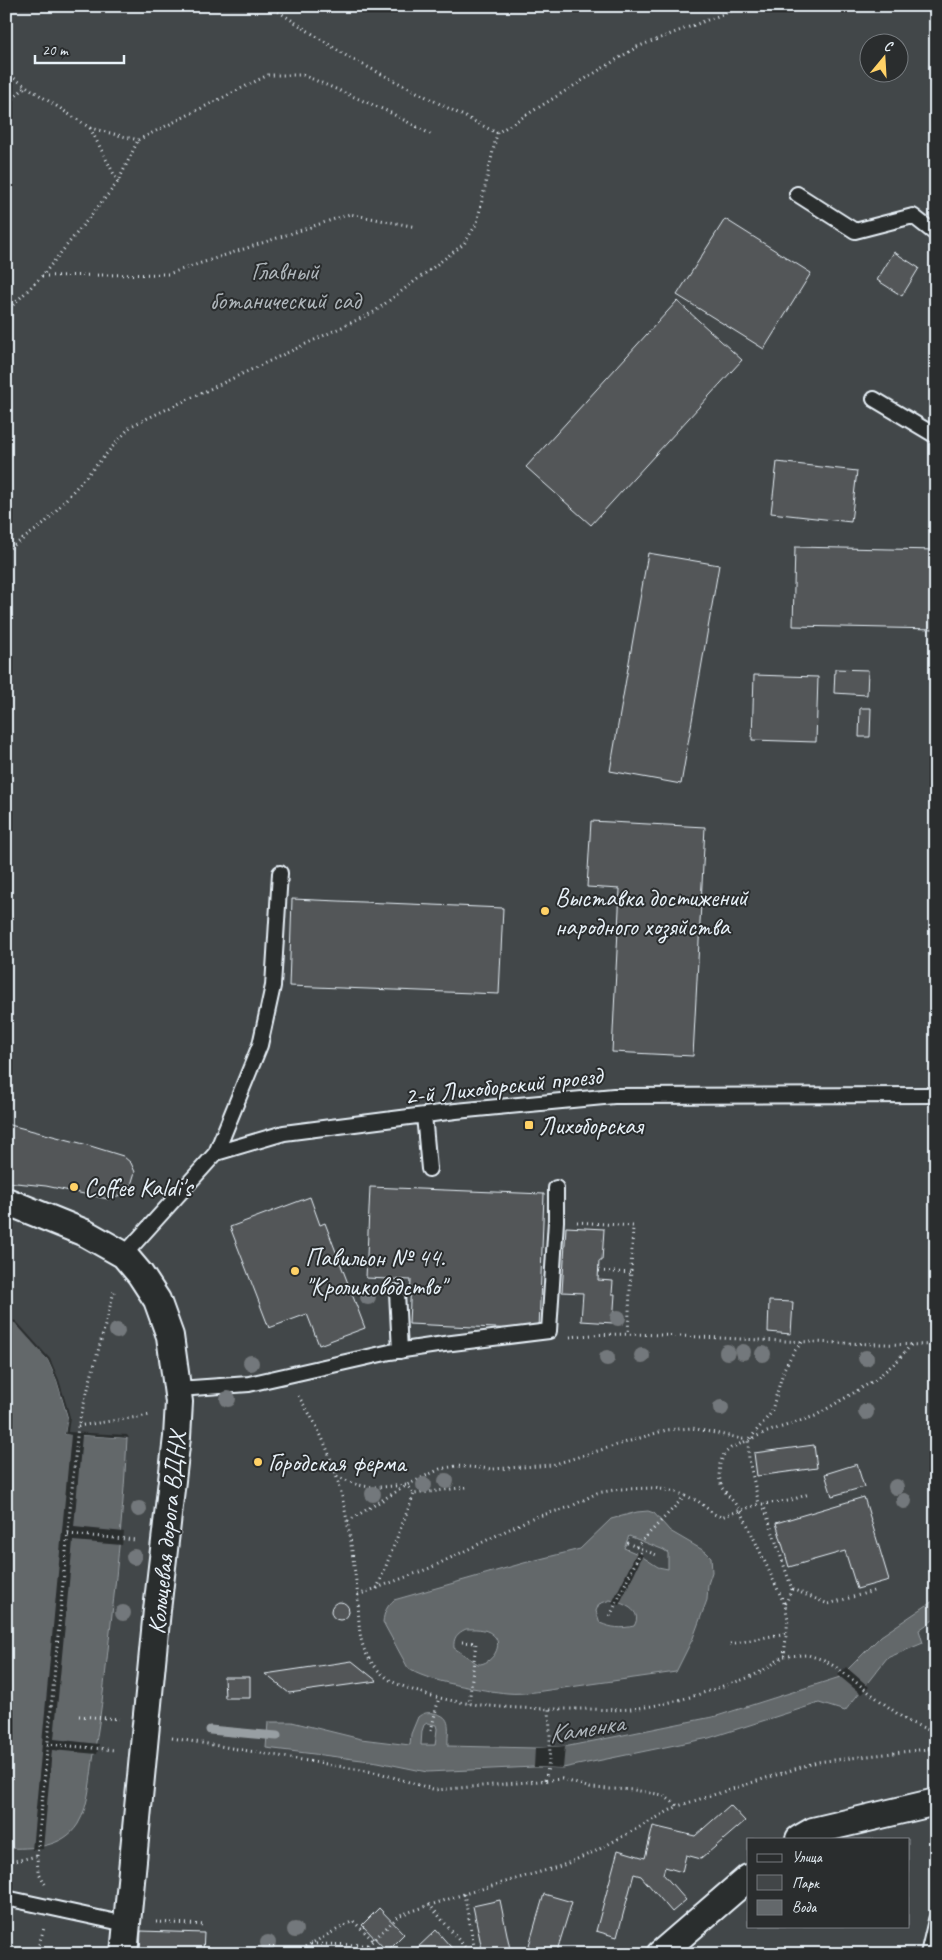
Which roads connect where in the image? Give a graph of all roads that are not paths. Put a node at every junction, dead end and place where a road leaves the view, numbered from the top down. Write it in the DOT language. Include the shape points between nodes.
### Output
graph roads {
  1 [pos="797,194"];
  2 [pos="936,234"];
  3 [pos="874,399"];
  4 [pos="936,436"];
  5 [pos="280,873"];
  6 [pos="936,1094"];
  7 [pos="424,1115"];
  8 [pos="216,1153"];
  9 [pos="429,1169"];
  10 [pos="556,1188"];
  11 [pos="6,1201"];
  12 [pos="124,1255"];
  13 [pos="397,1292"];
  14 [pos="400,1351"];
  15 [pos="178,1389"];
  16 [pos="936,1802"];
  17 [pos="801,1838"];
  18 [pos="747,1879"];
  19 [pos="6,1898"];
  20 [pos="936,1920"];
  21 [pos="126,1922"];
  22 [pos="124,1954"];
  23 [pos="660,1954"];
  24 [pos="928,1954"];
  1 -- 2 [label="lane" via="855,231 913,216"];
  3 -- 4 [label="lane"];
  5 -- 8 [label="lane" via="271,994 260,1044"];
  6 -- 7 [label="lane, 2-й Лихоборский проезд" via="614,1096"];
  7 -- 8 [label="lane, 2-й Лихоборский проезд" via="284,1133"];
  7 -- 9 [label="lane"];
  8 -- 12 [label="lane"];
  10 -- 14 [label="lane" via="549,1331"];
  11 -- 12 [label="street, Кольцевая дорога ВДНХ" via="85,1233"];
  12 -- 15 [label="street, Кольцевая дорога ВДНХ" via="158,1300 170,1336"];
  13 -- 14 [label="lane"];
  14 -- 15 [label="lane" via="249,1384"];
  15 -- 21 [label="street, Кольцевая дорога ВДНХ" via="177,1437"];
  16 -- 17 [label="street" via="813,1831"];
  18 -- 23 [label="street"];
  19 -- 21 [label="lane"];
  20 -- 24 [label="lane"];
  21 -- 22 [label="street, Кольцевая дорога ВДНХ"];
}
